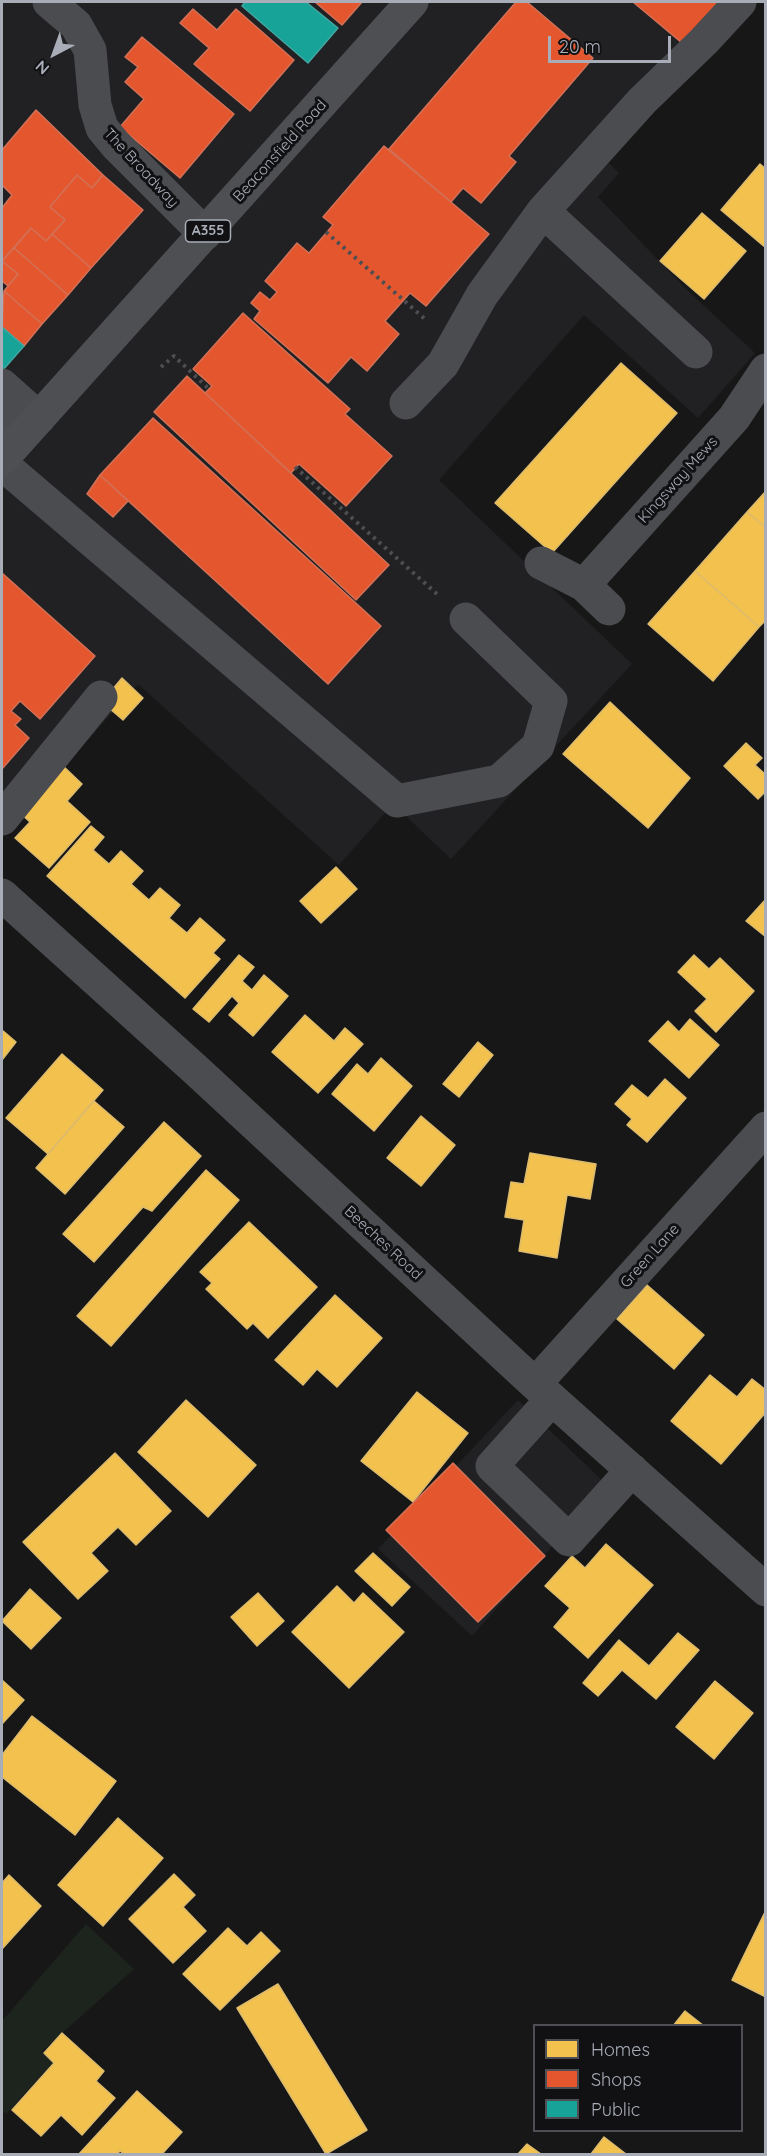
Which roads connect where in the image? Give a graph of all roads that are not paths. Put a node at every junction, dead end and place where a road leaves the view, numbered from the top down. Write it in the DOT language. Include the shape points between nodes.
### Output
graph roads {
  1 [pos="49,2"];
  2 [pos="412,2"];
  3 [pos="740,2"];
  4 [pos="543,211"];
  5 [pos="205,234"];
  6 [pos="696,352"];
  7 [pos="765,370"];
  8 [pos="2,385"];
  9 [pos="406,403"];
  10 [pos="12,441"];
  11 [pos="541,563"];
  12 [pos="584,585"];
  13 [pos="609,609"];
  14 [pos="466,619"];
  15 [pos="101,697"];
  16 [pos="2,819"];
  17 [pos="2,895"];
  18 [pos="765,1128"];
  19 [pos="544,1391"];
  20 [pos="633,1470"];
  21 [pos="765,1590"];
  1 -- 5 [label="street, The Broadway" via="76,25 90,50 95,105 102,128"];
  2 -- 5 [label="main road, Beaconsfield Road / A355"];
  3 -- 4 [label="street" via="642,100"];
  4 -- 6 [label="street"];
  4 -- 9 [label="street" via="482,295 443,364"];
  5 -- 10 [label="main road, Beaconsfield Road / A355"];
  7 -- 12 [label="street, Kingsway Mews" via="734,418"];
  8 -- 10 [label="street"];
  10 -- 14 [label="street" via="397,801 500,781 538,746 551,701"];
  11 -- 12 [label="street"];
  12 -- 13 [label="street"];
  15 -- 16 [label="street"];
  17 -- 19 [label="street, Beeches Road"];
  18 -- 19 [label="street, Green Lane"];
  19 -- 20 [label="street, Beeches Road"];
  19 -- 20 [label="street, Green Lane" via="492,1466 569,1540"];
  20 -- 21 [label="street, Beeches Road"];
}
